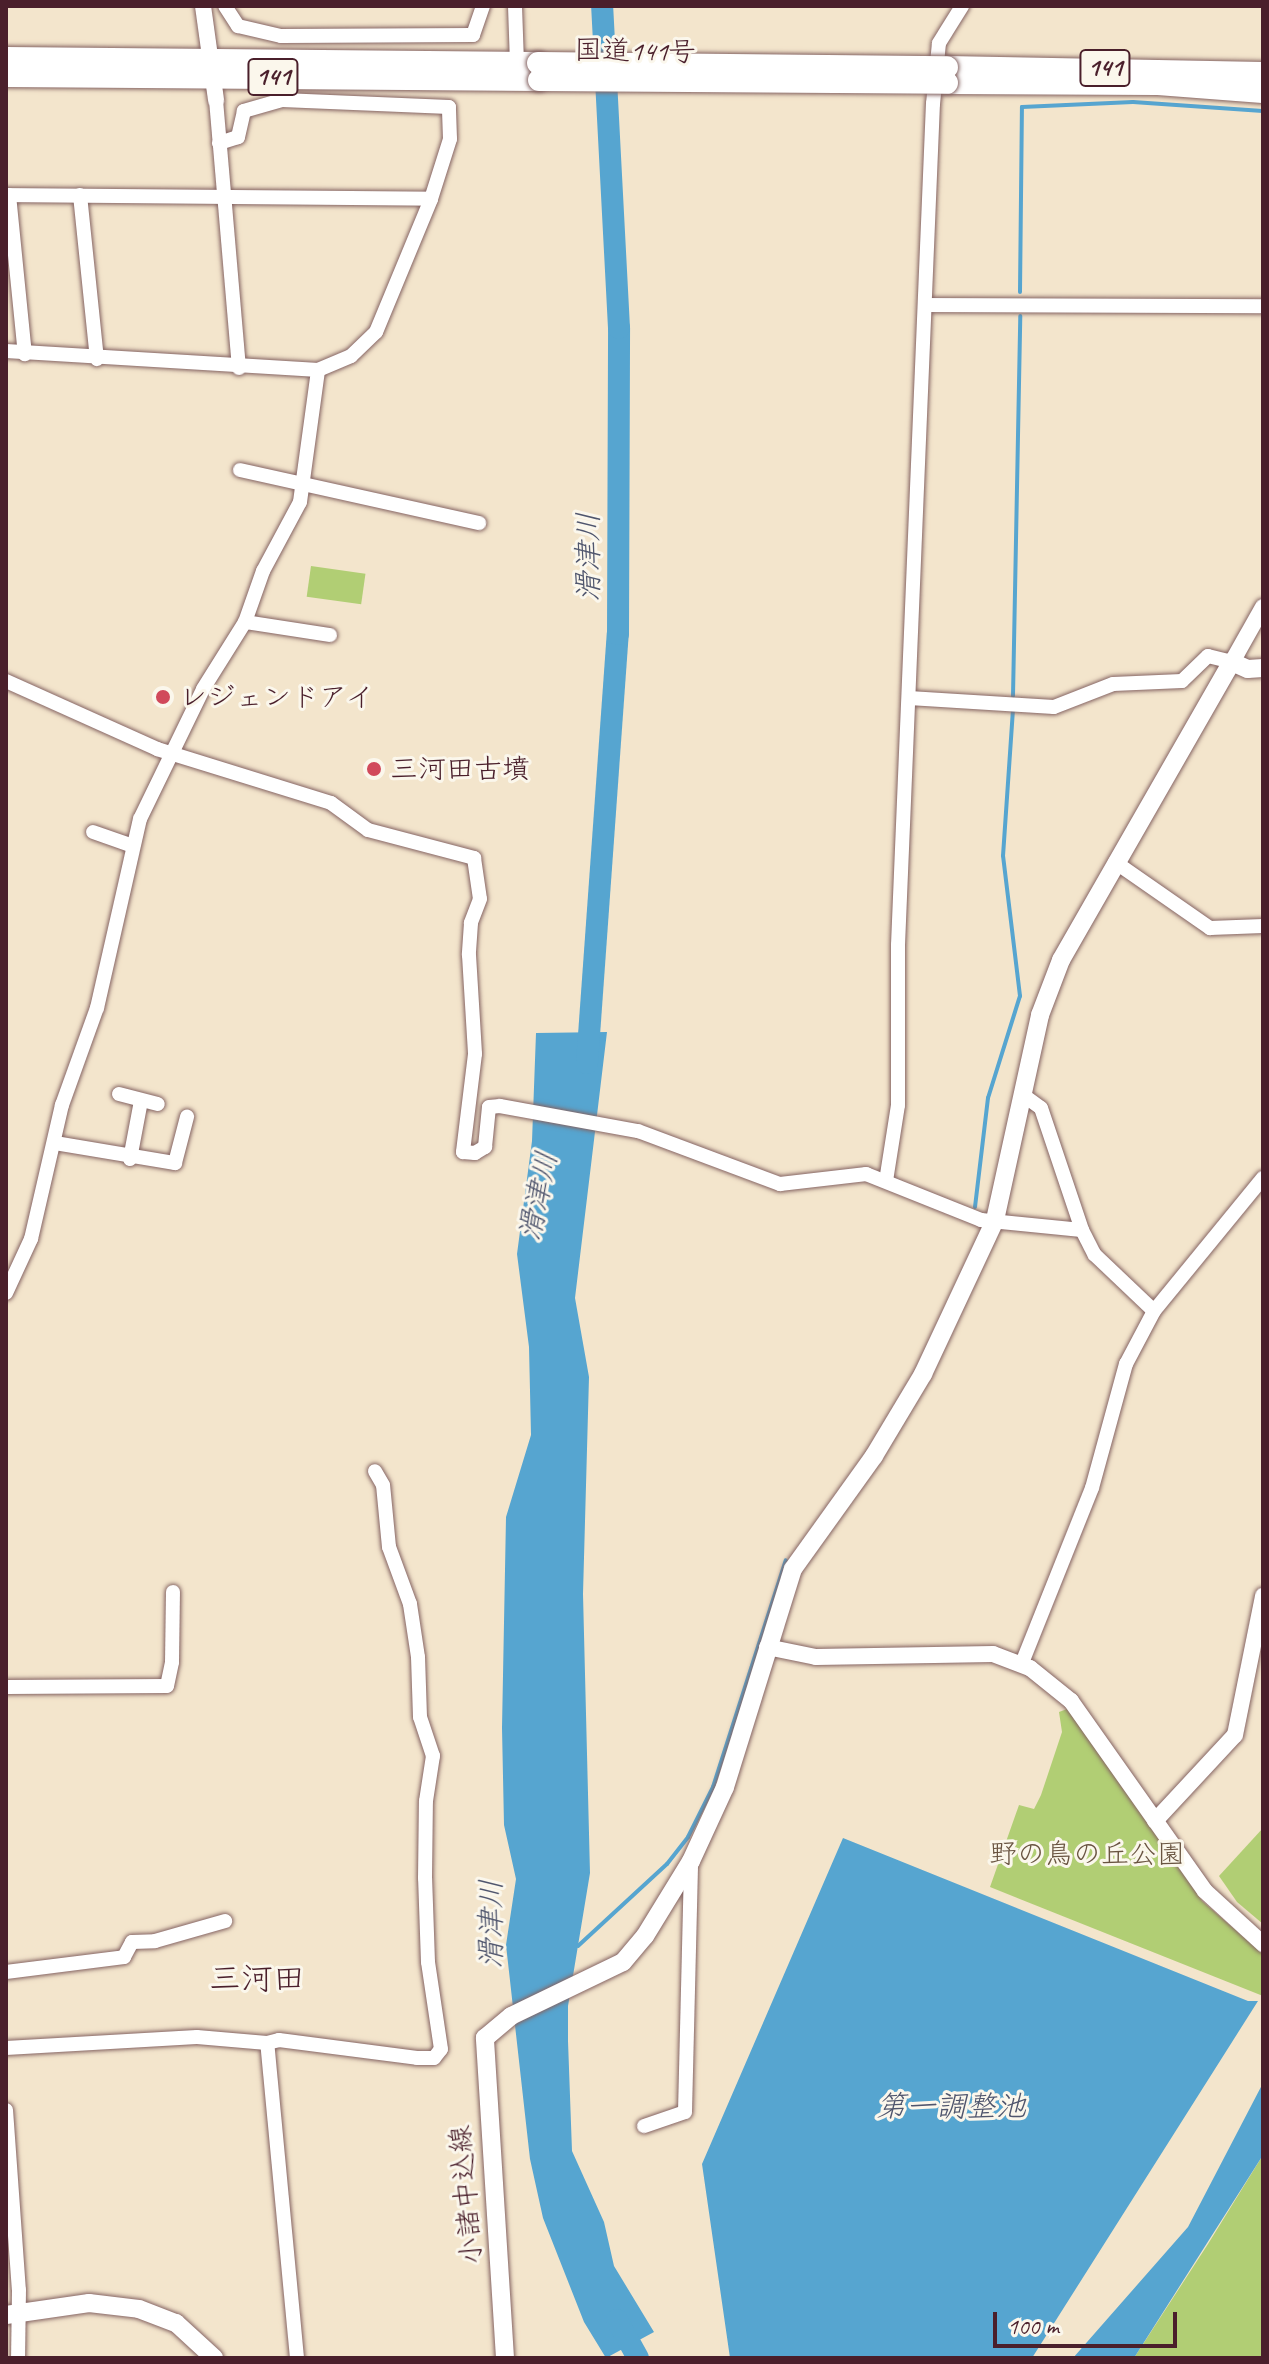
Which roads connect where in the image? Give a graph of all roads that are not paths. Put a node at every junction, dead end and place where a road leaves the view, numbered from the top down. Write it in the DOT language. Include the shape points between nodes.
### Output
graph roads {
  1 [pos="203,6"];
  2 [pos="225,6"];
  3 [pos="483,6"];
  4 [pos="515,6"];
  5 [pos="962,6"];
  6 [pos="6,58"];
  7 [pos="212,68"];
  8 [pos="531,69"];
  9 [pos="1263,73"];
  10 [pos="947,75"];
  11 [pos="6,76"];
  12 [pos="1263,92"];
  13 [pos="216,100"];
  14 [pos="219,143"];
  15 [pos="8,195"];
  16 [pos="80,195"];
  17 [pos="225,196"];
  18 [pos="431,199"];
  19 [pos="926,305"];
  20 [pos="1263,306"];
  21 [pos="6,351"];
  22 [pos="25,354"];
  23 [pos="97,359"];
  24 [pos="239,368"];
  25 [pos="318,370"];
  26 [pos="240,470"];
  27 [pos="305,481"];
  28 [pos="479,523"];
  29 [pos="1263,607"];
  30 [pos="245,622"];
  31 [pos="330,635"];
  32 [pos="1232,662"];
  33 [pos="1263,668"];
  34 [pos="6,681"];
  35 [pos="909,698"];
  36 [pos="172,752"];
  37 [pos="93,832"];
  38 [pos="133,846"];
  39 [pos="1115,862"];
  40 [pos="1263,926"];
  41 [pos="119,1094"];
  42 [pos="1023,1095"];
  43 [pos="141,1101"];
  44 [pos="158,1104"];
  45 [pos="187,1117"];
  46 [pos="55,1143"];
  47 [pos="130,1159"];
  48 [pos="1263,1178"];
  49 [pos="886,1181"];
  50 [pos="995,1220"];
  51 [pos="1082,1230"];
  52 [pos="6,1293"];
  53 [pos="1154,1311"];
  54 [pos="375,1471"];
  55 [pos="173,1592"];
  56 [pos="1263,1596"];
  57 [pos="767,1647"];
  58 [pos="1022,1663"];
  59 [pos="6,1687"];
  60 [pos="1155,1821"];
  61 [pos="691,1861"];
  62 [pos="225,1921"];
  63 [pos="1263,1944"];
  64 [pos="6,1972"];
  65 [pos="267,2043"];
  66 [pos="6,2048"];
  67 [pos="6,2110"];
  68 [pos="644,2126"];
  69 [pos="12,2313"];
  70 [pos="18,2358"];
  71 [pos="214,2358"];
  72 [pos="297,2358"];
  73 [pos="505,2358"];
  1 -- 7 [label="street"];
  2 -- 3 [label="street" via="238,26 295,36 473,35"];
  4 -- 8 [label="street"];
  5 -- 19 [label="street" via="939,43"];
  6 -- 7 [label="highway, 国道141号 / 141"];
  7 -- 8 [label="highway, 国道141号 / 141"];
  7 -- 11 [label="highway, 国道141号 / 141"];
  7 -- 13 [label="street"];
  8 -- 10 [label="highway, 国道141号 / 141, bridge"];
  9 -- 10 [label="highway, 国道141号 / 141"];
  10 -- 12 [label="highway, 国道141号 / 141"];
  13 -- 14 [label="street"];
  14 -- 17 [label="street"];
  14 -- 18 [label="street" via="238,137 244,111 282,100 445,106 451,111 450,139"];
  15 -- 16 [label="street"];
  15 -- 22 [label="street"];
  16 -- 17 [label="street"];
  16 -- 23 [label="street"];
  17 -- 18 [label="street"];
  17 -- 24 [label="street"];
  18 -- 25 [label="street" via="382,323 351,356"];
  19 -- 20 [label="street"];
  19 -- 35 [label="street"];
  21 -- 22 [label="street"];
  22 -- 23 [label="street"];
  23 -- 24 [label="street"];
  24 -- 25 [label="street"];
  25 -- 27 [label="street"];
  26 -- 27 [label="street"];
  27 -- 28 [label="street"];
  27 -- 30 [label="street"];
  29 -- 32 [label="street"];
  30 -- 31 [label="street"];
  30 -- 36 [label="street"];
  32 -- 33 [label="main road"];
  32 -- 35 [label="street" via="1208,656 1182,681 1113,684 1054,707"];
  32 -- 39 [label="main road"];
  34 -- 36 [label="street"];
  35 -- 49 [label="street" via="898,945 898,1105"];
  36 -- 38 [label="street"];
  36 -- 49 [label="street" via="331,803 368,830 474,858 480,899 471,923 469,955 475,1054 463,1152 485,1147 489,1107 500,1106 638,1131 780,1184 856,1172"];
  37 -- 38 [label="street"];
  38 -- 46 [label="street" via="97,1008 74,1063"];
  39 -- 40 [label="street" via="1210,928"];
  39 -- 42 [label="main road" via="1049,989"];
  41 -- 43 [label="street"];
  42 -- 50 [label="main road"];
  42 -- 51 [label="street" via="1041,1108"];
  43 -- 44 [label="street"];
  43 -- 47 [label="street"];
  45 -- 47 [label="street" via="175,1163"];
  46 -- 47 [label="street"];
  46 -- 52 [label="street" via="31,1239"];
  48 -- 53 [label="street"];
  49 -- 50 [label="street" via="935,1206"];
  50 -- 51 [label="street"];
  50 -- 57 [label="main road" via="923,1374 874,1456 793,1569"];
  51 -- 53 [label="street" via="1095,1255"];
  53 -- 58 [label="street" via="1115,1391 1092,1488"];
  54 -- 65 [label="street" via="383,1485 389,1547 410,1604 421,1724 433,1756 426,1801 425,1878 428,1962 441,2049 434,2058 417,2058 279,2040"];
  55 -- 59 [label="street" via="167,1686"];
  56 -- 60 [label="street" via="1235,1735"];
  57 -- 58 [label="street" via="816,1657 978,1653"];
  57 -- 61 [label="main road" via="725,1787"];
  58 -- 60 [label="street" via="1071,1701"];
  60 -- 63 [label="street" via="1213,1900"];
  61 -- 68 [label="street" via="685,2112"];
  61 -- 73 [label="main road, 小諸中込線" via="639,1943 614,1969 492,2029 483,2050"];
  62 -- 64 [label="street" via="155,1941 132,1942 124,1957"];
  65 -- 66 [label="street" via="197,2037"];
  65 -- 72 [label="street"];
  67 -- 69 [label="street"];
  69 -- 70 [label="street"];
  69 -- 71 [label="main road" via="89,2303 139,2309 176,2323"];
}
